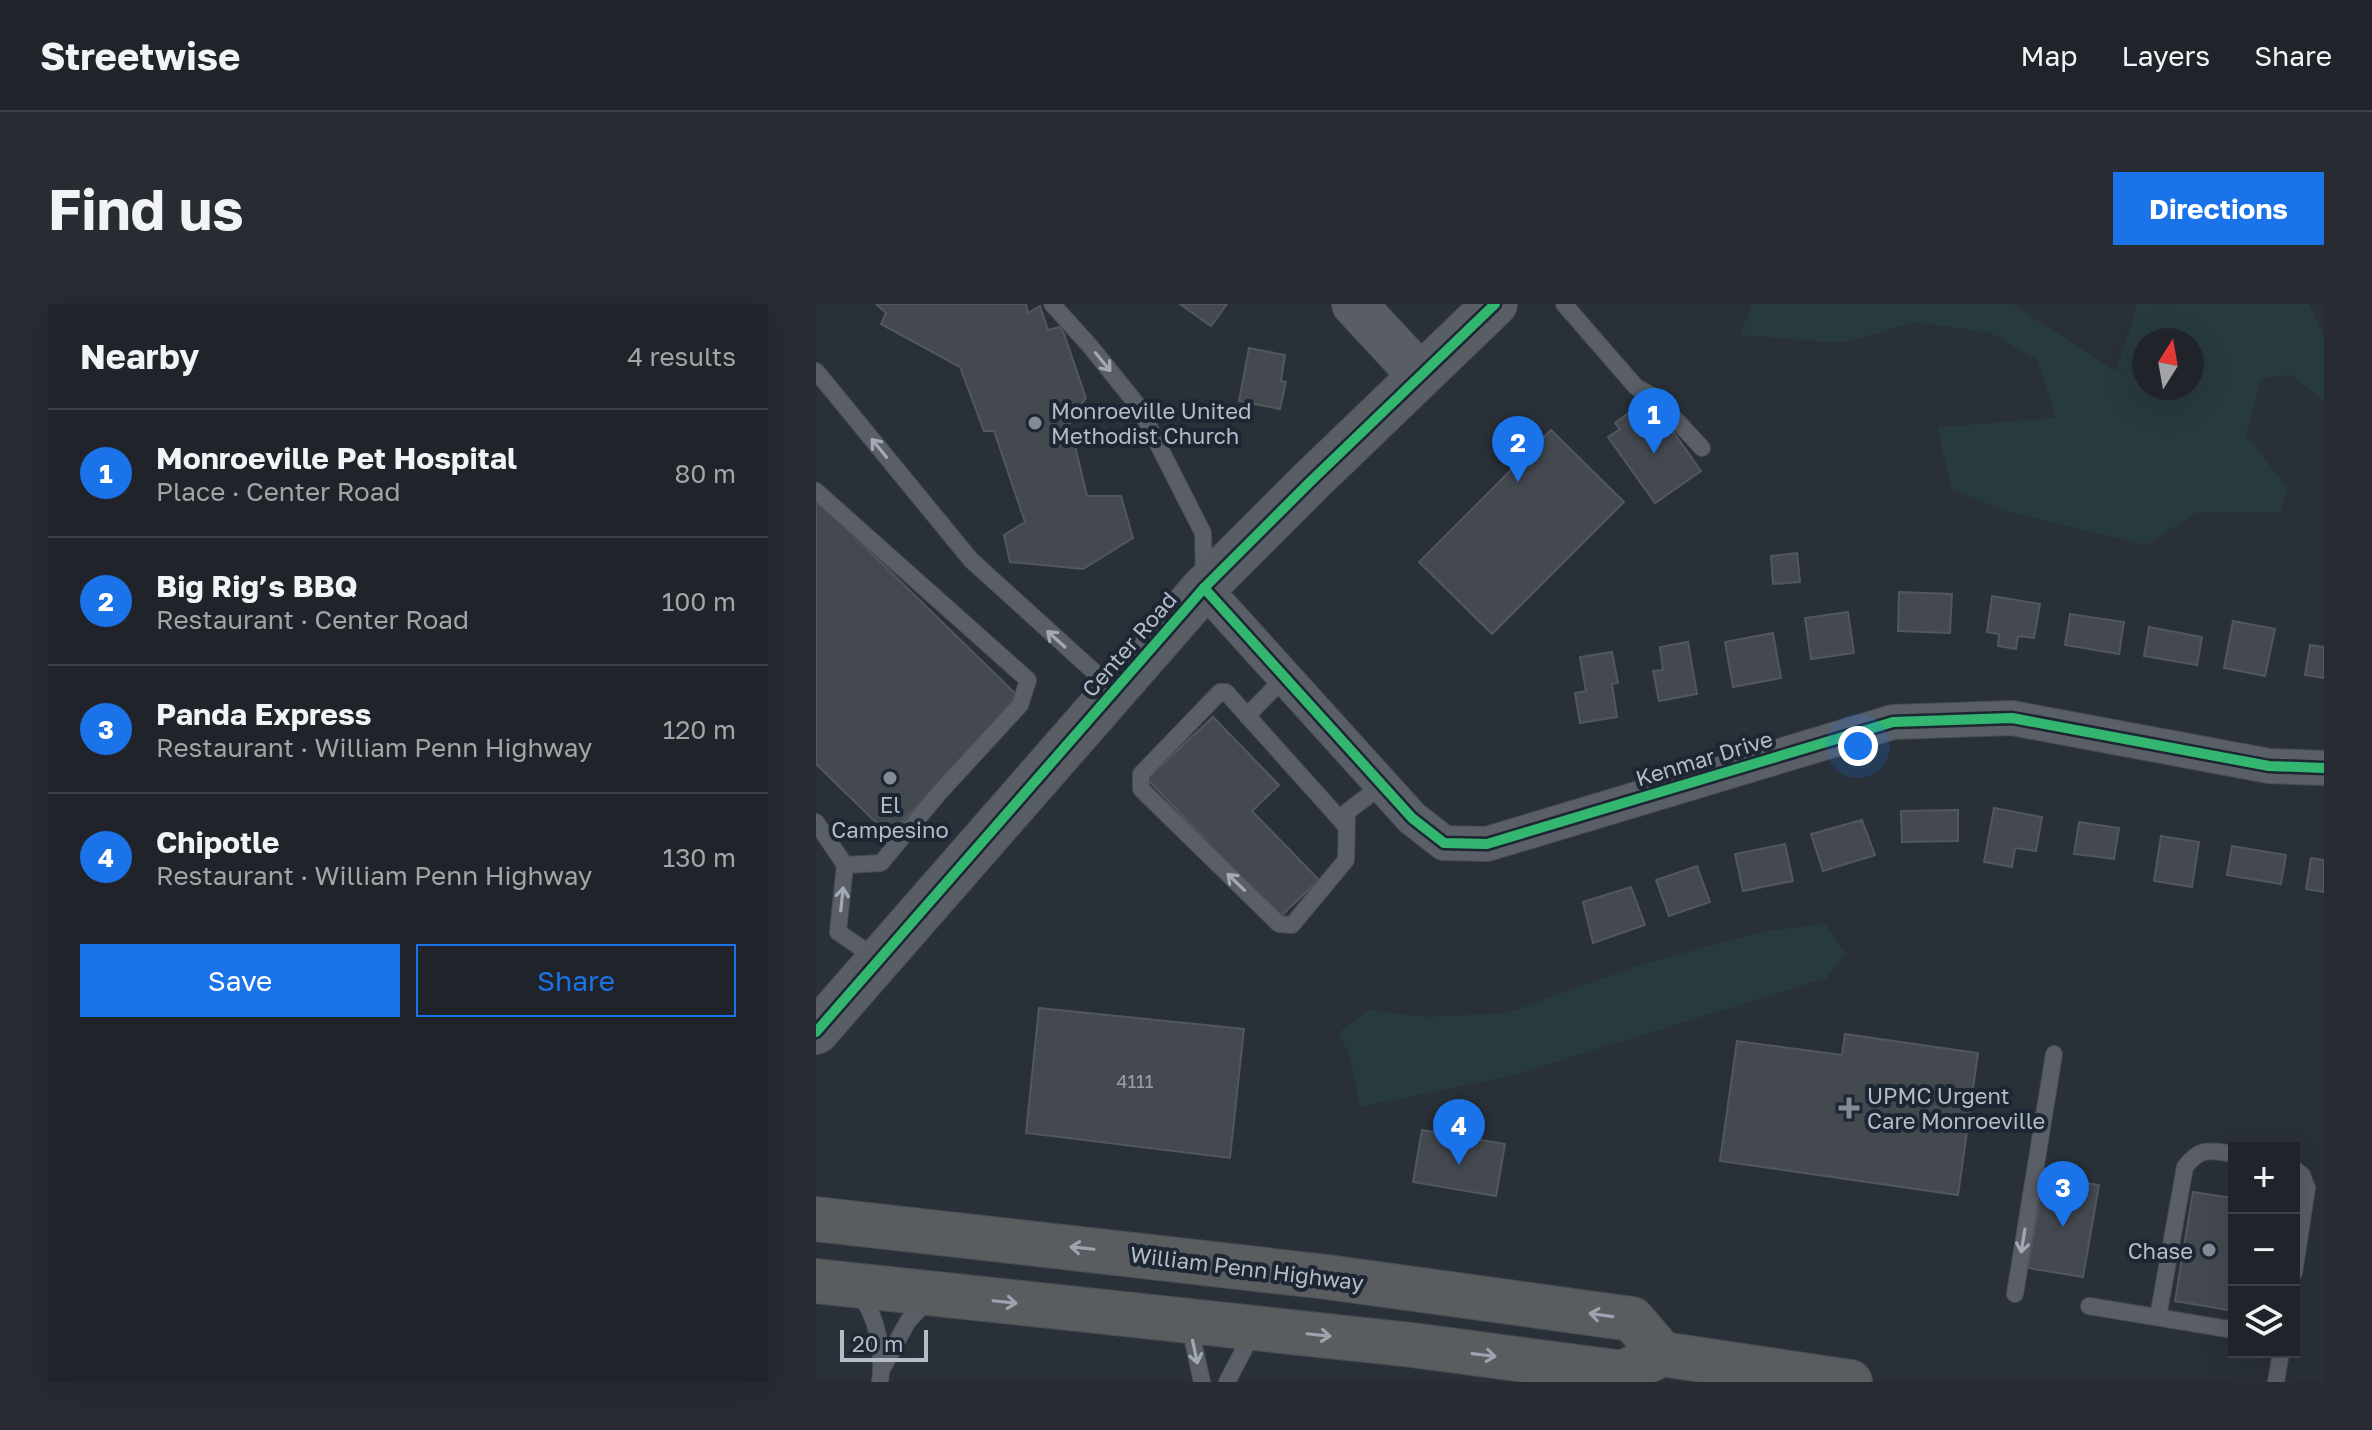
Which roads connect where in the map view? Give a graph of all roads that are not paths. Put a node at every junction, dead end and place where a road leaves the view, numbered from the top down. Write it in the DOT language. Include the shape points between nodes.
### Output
graph roads {
  1 [pos="1052,304"];
  2 [pos="1354,304"];
  3 [pos="1495,304"];
  4 [pos="1564,304"];
  5 [pos="816,371"];
  6 [pos="1420,375"];
  7 [pos="1702,448"];
  8 [pos="816,491"];
  9 [pos="1204,588"];
  10 [pos="1285,677"];
  11 [pos="1114,690"];
  12 [pos="1247,716"];
  13 [pos="2324,768"];
  14 [pos="1382,785"];
  15 [pos="816,822"];
  16 [pos="1346,826"];
  17 [pos="845,865"];
  18 [pos="879,960"];
  19 [pos="821,1020"];
  20 [pos="2054,1054"];
  21 [pos="2228,1153"];
  22 [pos="2300,1174"];
  23 [pos="816,1219"];
  24 [pos="2300,1234"];
  25 [pos="833,1283"];
  26 [pos="938,1294"];
  27 [pos="2015,1294"];
  28 [pos="2089,1306"];
  29 [pos="2158,1317"];
  30 [pos="1189,1321"];
  31 [pos="1255,1329"];
  32 [pos="2228,1329"];
  33 [pos="2280,1358"];
  34 [pos="1659,1368"];
  35 [pos="1566,1373"];
  36 [pos="881,1376"];
  37 [pos="1769,1377"];
  38 [pos="1202,1382"];
  39 [pos="1227,1382"];
  40 [pos="1850,1382"];
  41 [pos="2276,1382"];
  1 -- 9 [label="lane, one-way" via="1139,407 1203,533"];
  2 -- 6 [label="street"];
  3 -- 6 [label="street, Center Road"];
  4 -- 7 [label="lane" via="1636,387 1656,398"];
  11 -- 5 [label="lane, one-way" via="971,560"];
  6 -- 9 [label="street, Center Road"];
  8 -- 17 [label="lane" via="1028,680 1020,705 881,863"];
  9 -- 10 [label="street, Kenmar Drive"];
  9 -- 11 [label="street, Center Road"];
  10 -- 12 [label="lane"];
  10 -- 14 [label="street, Kenmar Drive"];
  11 -- 18 [label="street, Center Road"];
  12 -- 16 [label="lane"];
  16 -- 12 [label="lane, one-way" via="1346,860 1292,925 1279,924 1141,789 1141,774 1220,692"];
  13 -- 14 [label="street, Kenmar Drive" via="2269,766 2012,718 1893,722 1487,844 1444,843"];
  14 -- 16 [label="lane" via="1347,812"];
  15 -- 17 [label="lane"];
  18 -- 17 [label="lane, one-way" via="838,932"];
  18 -- 19 [label="street, Center Road"];
  20 -- 27 [label="lane, one-way"];
  21 -- 29 [label="lane" via="2208,1150 2194,1155 2185,1167"];
  22 -- 24 [label="lane" via="2307,1188"];
  34 -- 23 [label="highway, William Penn Highway, one-way" via="1632,1319 1327,1277"];
  25 -- 26 [label="highway"];
  25 -- 36 [label="lane" via="859,1294 872,1315"];
  26 -- 30 [label="highway, one-way"];
  26 -- 36 [label="lane" via="908,1321"];
  28 -- 29 [label="lane"];
  29 -- 32 [label="lane"];
  30 -- 31 [label="highway"];
  30 -- 38 [label="lane, one-way"];
  31 -- 35 [label="highway, one-way" via="1412,1345"];
  31 -- 39 [label="lane"];
  33 -- 41 [label="lane"];
  34 -- 35 [label="highway"];
  34 -- 37 [label="highway"];
  37 -- 40 [label="highway"];
}
